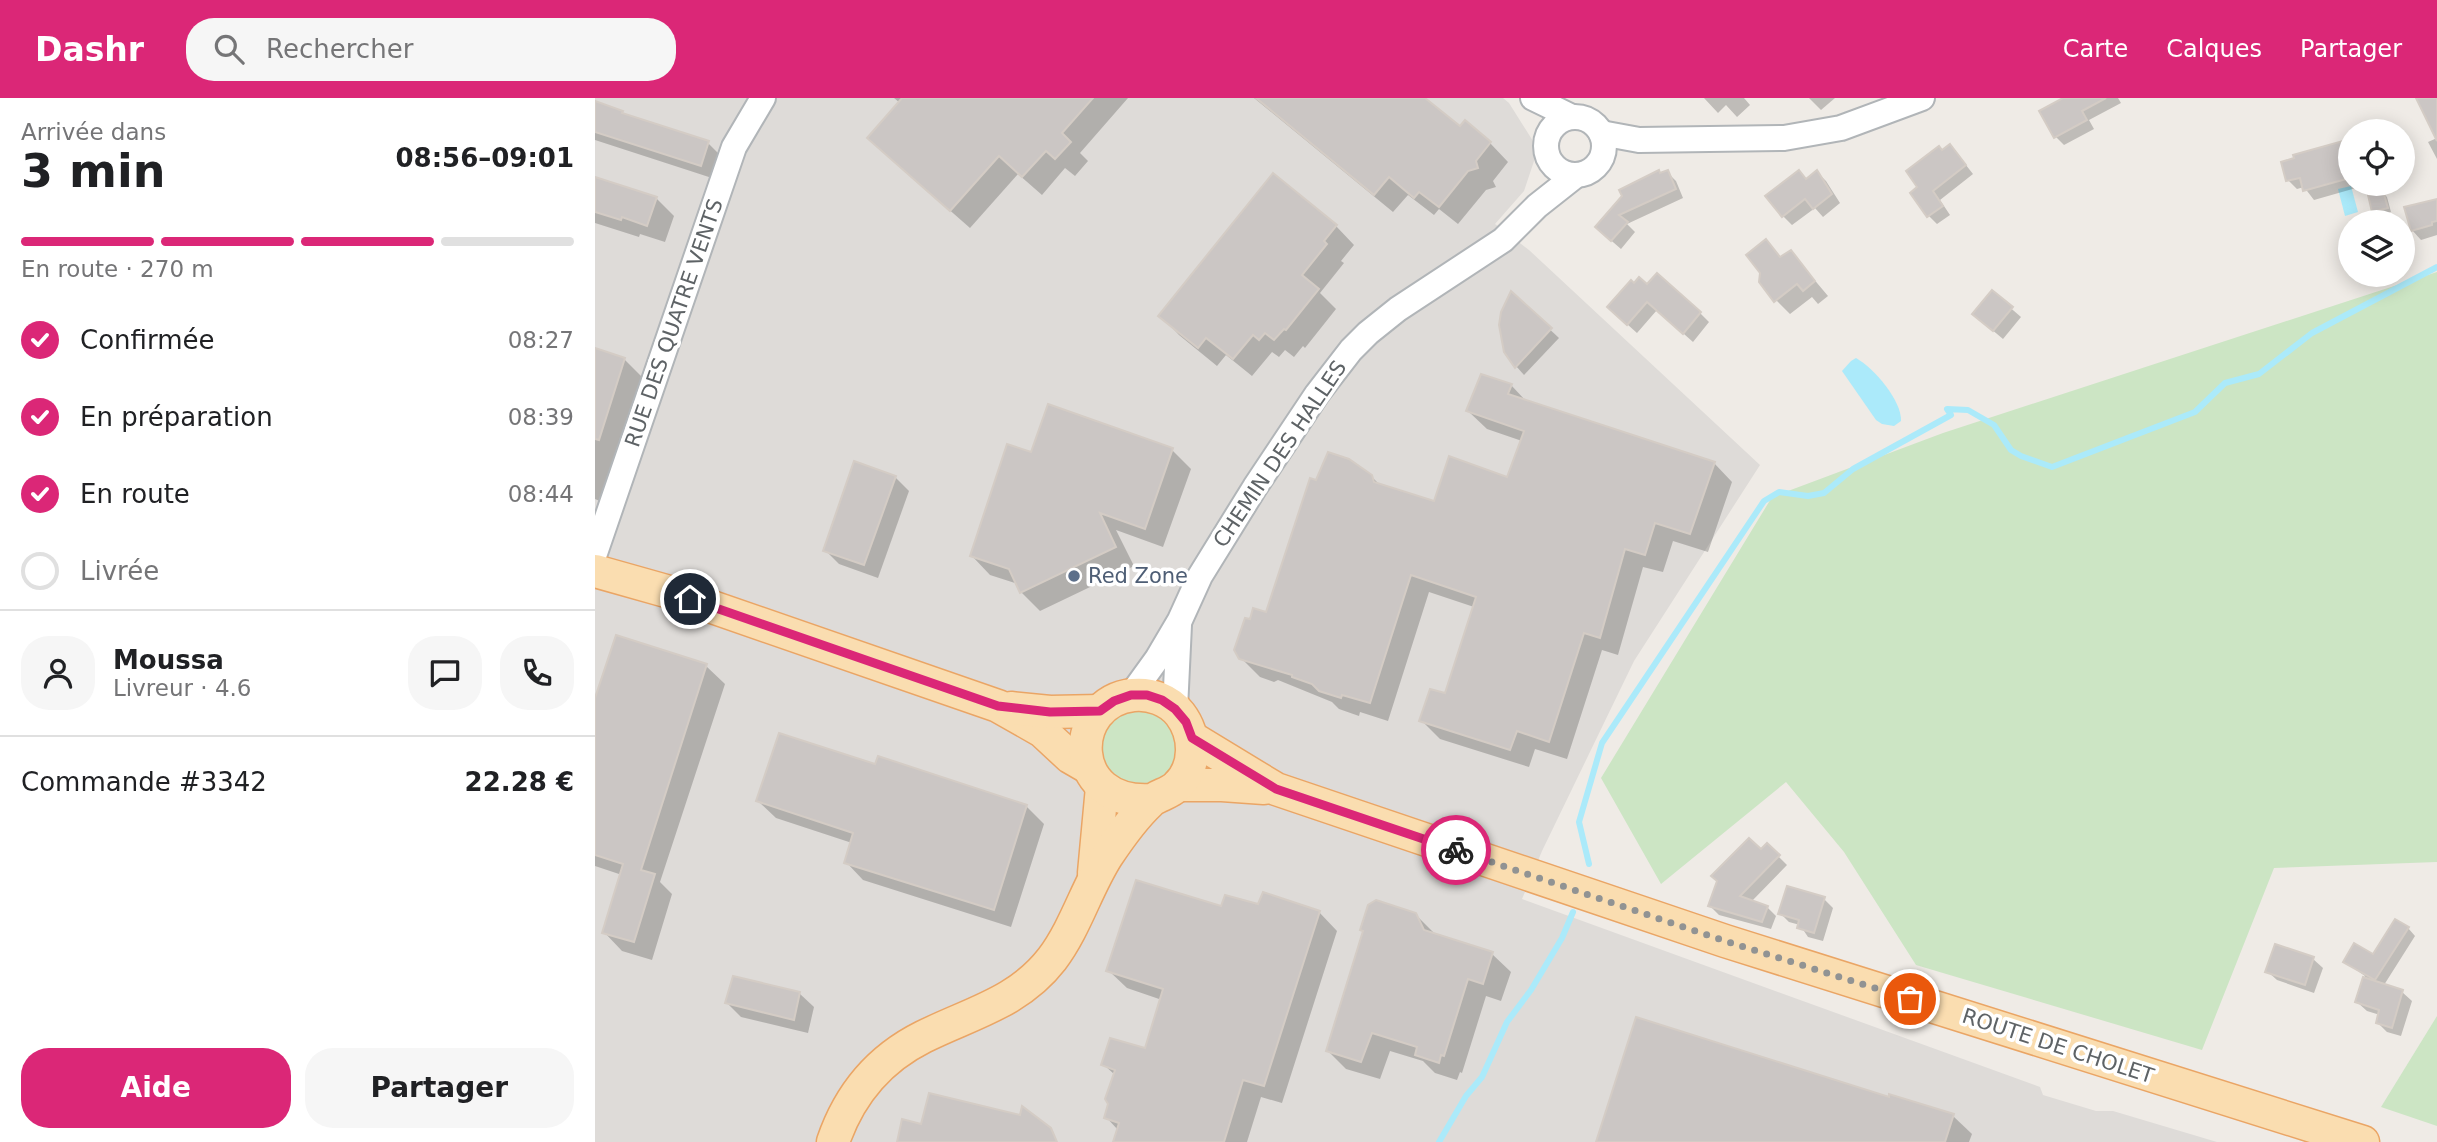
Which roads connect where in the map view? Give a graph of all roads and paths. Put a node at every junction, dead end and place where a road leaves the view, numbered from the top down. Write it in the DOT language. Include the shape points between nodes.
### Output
graph roads {
  1 [pos="763,98"];
  2 [pos="1533,98"];
  3 [pos="1921,98"];
  4 [pos="1572,117"];
  5 [pos="1550,131"];
  6 [pos="1602,145"];
  7 [pos="1549,160"];
  8 [pos="1575,176"];
  9 [pos="1537,206"];
  10 [pos="595,553"];
  11 [pos="595,571"];
  12 [pos="1180,620"];
  13 [pos="1131,695"];
  14 [pos="998,706"];
  15 [pos="1175,709"];
  16 [pos="1100,711"];
  17 [pos="1192,738"];
  18 [pos="1096,778"];
  19 [pos="1276,789"];
  20 [pos="1165,792"];
  21 [pos="1093,878"];
  22 [pos="833,1142"];
  23 [pos="2363,1142"];
  1 -- 10 [label="street, RUE DES QUATRE VENTS" via="734,147"];
  2 -- 4 [label="street"];
  2 -- 5 [label="street"];
  3 -- 6 [label="street" via="1814,135"];
  4 -- 5 [label="street" via="1559,121"];
  4 -- 6 [label="street" via="1594,124"];
  5 -- 7 [label="street" via="1546,141"];
  6 -- 8 [label="street" via="1596,167"];
  7 -- 8 [label="street" via="1555,169"];
  7 -- 9 [label="street"];
  8 -- 9 [label="street, CHEMIN DES HALLES"];
  9 -- 12 [label="street, CHEMIN DES HALLES" via="1503,240 1398,309 1351,350 1255,487 1200,576"];
  11 -- 14 [label="main road" via="666,591"];
  12 -- 13 [label="street, CHEMIN DES HALLES"];
  12 -- 15 [label="street, CHEMIN DES HALLES"];
  13 -- 15 [label="main road" via="1147,695"];
  13 -- 16 [label="main road"];
  14 -- 16 [label="main road"];
  14 -- 18 [label="main road" via="1042,731"];
  15 -- 17 [label="main road"];
  16 -- 18 [label="main road" via="1091,724 1085,753"];
  17 -- 19 [label="main road, ROUTE DE CHOLET"];
  17 -- 20 [label="main road" via="1188,771"];
  18 -- 20 [label="main road" via="1117,797 1134,802"];
  18 -- 21 [label="main road"];
  19 -- 20 [label="main road, ROUTE DE CHOLET" via="1221,785"];
  19 -- 23 [label="main road, ROUTE DE CHOLET" via="1725,941"];
  20 -- 21 [label="main road"];
  21 -- 22 [label="main road" via="1065,942 1039,976 1007,1000 897,1052 850,1101"];
}
